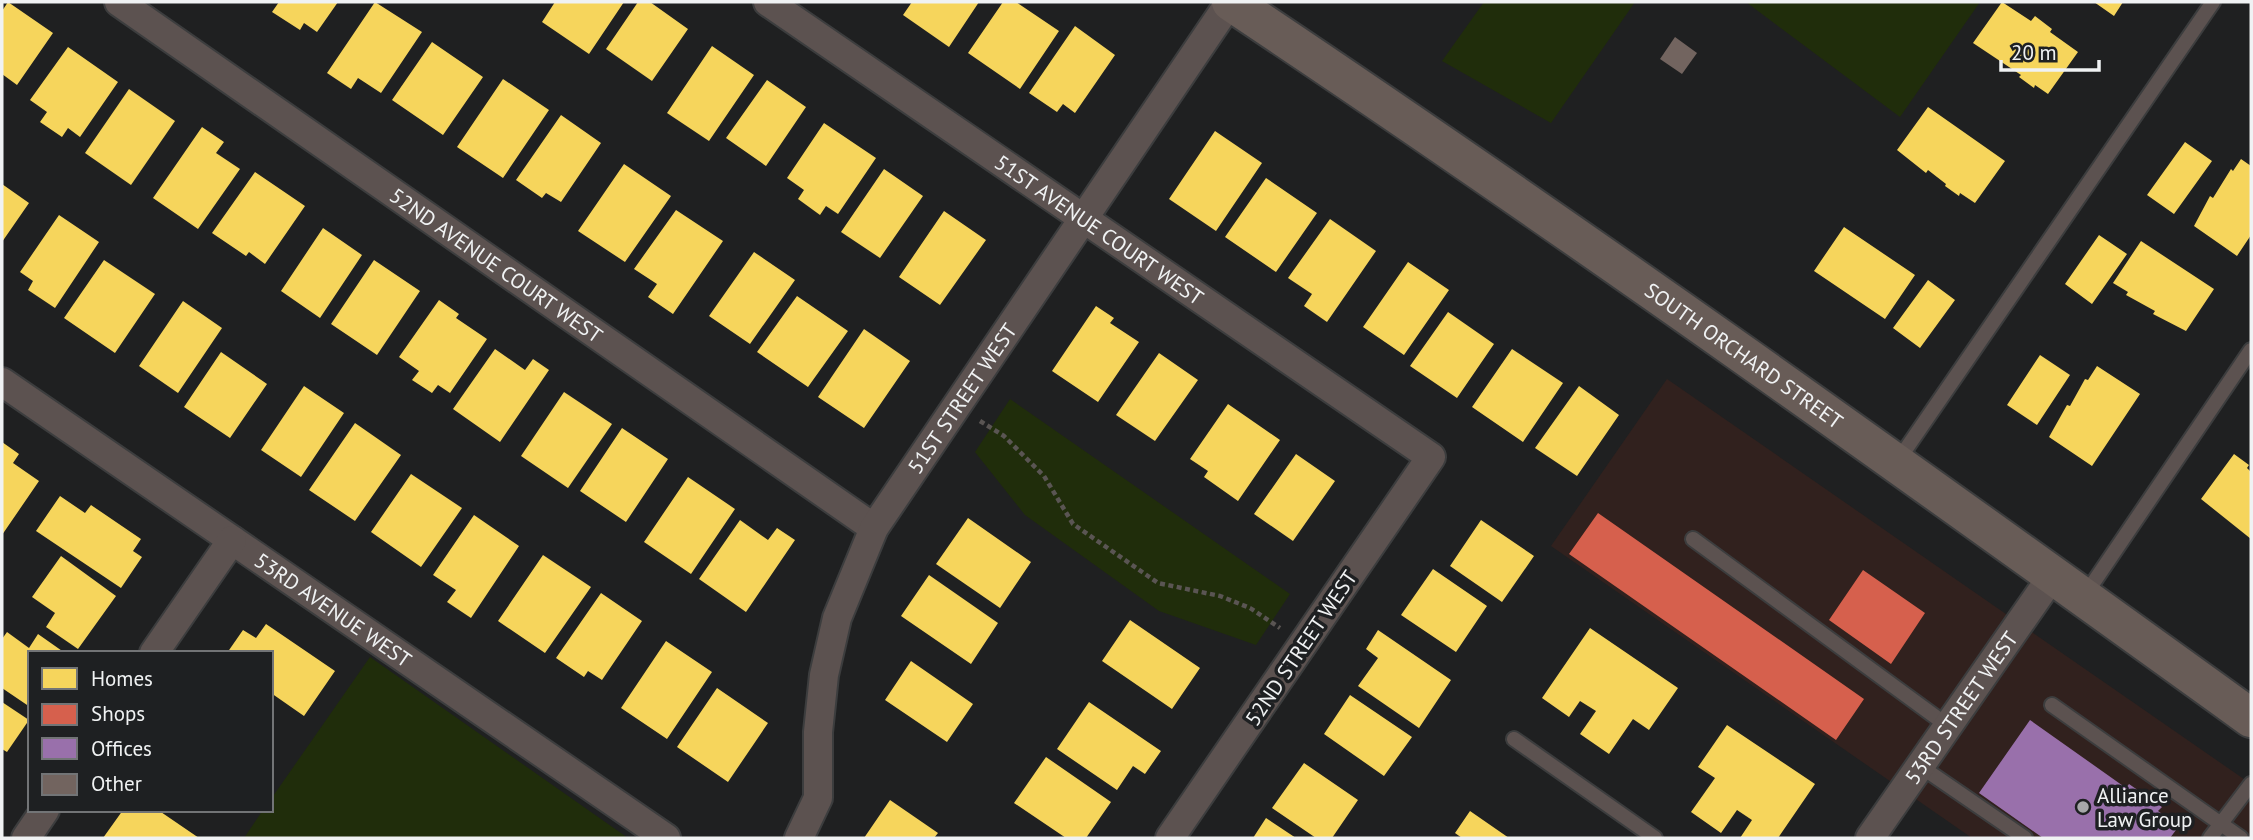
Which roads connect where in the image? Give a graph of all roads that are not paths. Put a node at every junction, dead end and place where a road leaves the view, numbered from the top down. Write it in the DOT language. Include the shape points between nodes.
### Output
graph roads {
  1 [pos="119,2"];
  2 [pos="768,2"];
  3 [pos="1231,2"];
  4 [pos="2213,2"];
  5 [pos="1084,218"];
  6 [pos="2251,350"];
  7 [pos="2247,367"];
  8 [pos="2,382"];
  9 [pos="1431,457"];
  10 [pos="1896,463"];
  11 [pos="874,528"];
  12 [pos="1693,539"];
  13 [pos="232,540"];
  14 [pos="2053,575"];
  15 [pos="2083,598"];
  16 [pos="155,651"];
  17 [pos="2052,705"];
  18 [pos="2251,718"];
  19 [pos="1948,726"];
  20 [pos="1514,739"];
  21 [pos="1920,766"];
  22 [pos="2251,784"];
  23 [pos="44,812"];
  24 [pos="2221,824"];
  25 [pos="26,838"];
  26 [pos="666,838"];
  27 [pos="799,838"];
  28 [pos="1170,838"];
  29 [pos="1655,838"];
  30 [pos="1870,838"];
  31 [pos="2025,838"];
  32 [pos="2210,838"];
  33 [pos="2241,838"];
  1 -- 11 [label="street, 52ND AVENUE COURT WEST"];
  2 -- 5 [label="street, 51ST AVENUE COURT WEST"];
  3 -- 5 [label="street, 51ST STREET WEST"];
  3 -- 10 [label="main road, SOUTH ORCHARD STREET"];
  4 -- 10 [label="lane"];
  5 -- 9 [label="street, 51ST AVENUE COURT WEST"];
  5 -- 11 [label="street, 51ST STREET WEST"];
  6 -- 7 [label="lane"];
  7 -- 15 [label="lane"];
  8 -- 13 [label="street, 53RD AVENUE WEST"];
  9 -- 28 [label="street, 52ND STREET WEST"];
  10 -- 14 [label="main road, SOUTH ORCHARD STREET"];
  11 -- 27 [label="street, 51ST STREET WEST" via="837,618 818,732 818,798"];
  12 -- 19 [label="lane"];
  13 -- 16 [label="street"];
  13 -- 26 [label="street, 53RD AVENUE WEST"];
  14 -- 15 [label="main road, SOUTH ORCHARD STREET"];
  14 -- 19 [label="street, 53RD STREET WEST"];
  15 -- 18 [label="main road, SOUTH ORCHARD STREET"];
  17 -- 24 [label="lane"];
  19 -- 21 [label="street, 53RD STREET WEST"];
  20 -- 29 [label="lane"];
  21 -- 30 [label="street, 53RD STREET WEST"];
  21 -- 31 [label="lane"];
  22 -- 24 [label="lane"];
  23 -- 25 [label="street"];
  24 -- 32 [label="lane"];
  24 -- 33 [label="lane"];
}
